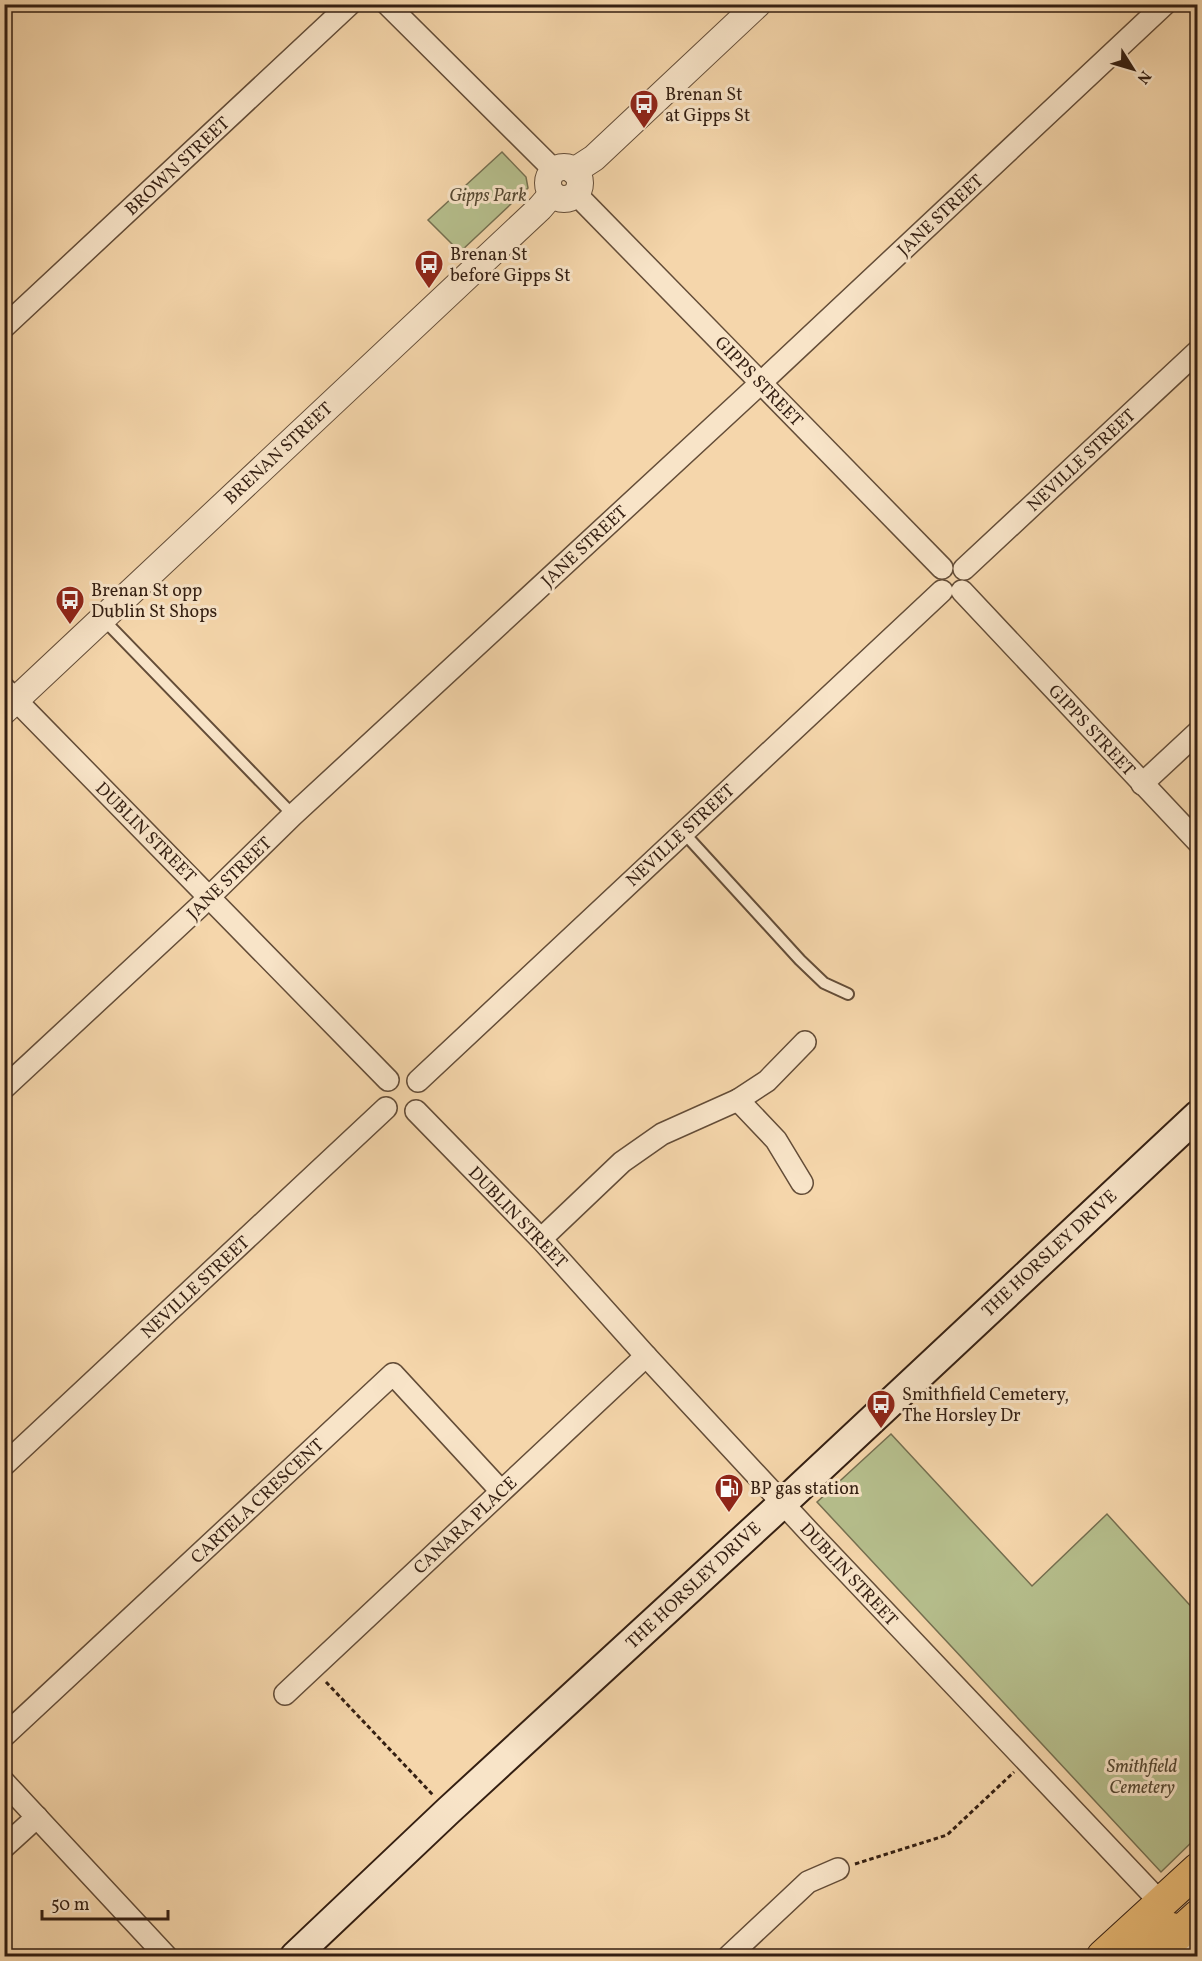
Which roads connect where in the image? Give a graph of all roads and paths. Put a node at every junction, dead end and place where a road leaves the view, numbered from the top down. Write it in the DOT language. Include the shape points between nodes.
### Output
graph roads {
  1 [pos="350,4"];
  2 [pos="387,4"];
  3 [pos="758,4"];
  4 [pos="1165,4"];
  5 [pos="564,182"];
  6 [pos="4,327"];
  7 [pos="1197,351"];
  8 [pos="760,383"];
  9 [pos="942,568"];
  10 [pos="964,569"];
  11 [pos="952,591"];
  12 [pos="102,618"];
  13 [pos="8,700"];
  14 [pos="1197,732"];
  15 [pos="1142,784"];
  16 [pos="293,815"];
  17 [pos="683,832"];
  18 [pos="1197,842"];
  19 [pos="210,897"];
  20 [pos="848,994"];
  21 [pos="806,1042"];
  22 [pos="388,1080"];
  23 [pos="418,1081"];
  24 [pos="4,1088"];
  25 [pos="738,1100"];
  26 [pos="386,1108"];
  27 [pos="416,1111"];
  28 [pos="1197,1115"];
  29 [pos="802,1183"];
  30 [pos="541,1239"];
  31 [pos="646,1356"];
  32 [pos="4,1465"];
  33 [pos="501,1491"];
  34 [pos="783,1503"];
  35 [pos="313,1668"];
  36 [pos="285,1694"];
  37 [pos="4,1736"];
  38 [pos="1026,1760"];
  39 [pos="4,1782"];
  40 [pos="434,1796"];
  41 [pos="37,1817"];
  42 [pos="4,1846"];
  43 [pos="838,1869"];
  44 [pos="1197,1869"];
  45 [pos="1197,1901"];
  46 [pos="1161,1903"];
  47 [pos="1192,1933"];
  48 [pos="1108,1952"];
  49 [pos="166,1956"];
  50 [pos="295,1956"];
  51 [pos="729,1956"];
  52 [pos="1154,1956"];
  1 -- 6 [label="street, BROWN STREET"];
  2 -- 5 [label="street, GIPPS STREET"];
  3 -- 5 [label="street, BRENAN STREET"];
  4 -- 8 [label="street, JANE STREET"];
  5 -- 8 [label="street, GIPPS STREET"];
  5 -- 12 [label="street, BRENAN STREET"];
  7 -- 10 [label="street, NEVILLE STREET"];
  8 -- 9 [label="street, GIPPS STREET"];
  8 -- 16 [label="street, JANE STREET"];
  9 -- 10 [label="street" via="954,564"];
  9 -- 11 [label="street" via="937,580"];
  10 -- 11 [label="street" via="966,586"];
  11 -- 15 [label="street, GIPPS STREET"];
  11 -- 17 [label="street, NEVILLE STREET"];
  12 -- 13 [label="street, BRENAN STREET"];
  12 -- 16 [label="lane"];
  13 -- 19 [label="street, DUBLIN STREET"];
  14 -- 15 [label="street"];
  15 -- 18 [label="street, GIPPS STREET"];
  16 -- 19 [label="street, JANE STREET"];
  17 -- 20 [label="lane" via="800,960 824,983"];
  17 -- 23 [label="street, NEVILLE STREET"];
  19 -- 22 [label="street, DUBLIN STREET"];
  19 -- 24 [label="street, JANE STREET"];
  21 -- 25 [label="street" via="767,1081"];
  22 -- 23 [label="street" via="395,1075 409,1075"];
  22 -- 26 [label="street" via="381,1096"];
  23 -- 27 [label="street" via="423,1094"];
  25 -- 29 [label="street" via="776,1140"];
  25 -- 30 [label="street" via="662,1134 622,1162"];
  26 -- 27 [label="street" via="398,1116"];
  26 -- 32 [label="street, NEVILLE STREET"];
  27 -- 30 [label="street, DUBLIN STREET"];
  28 -- 34 [label="main road, THE HORSLEY DRIVE"];
  30 -- 31 [label="street, DUBLIN STREET"];
  31 -- 33 [label="street, CANARA PLACE"];
  31 -- 34 [label="street, DUBLIN STREET"];
  33 -- 35 [label="street, CANARA PLACE"];
  33 -- 37 [label="street, CARTELA CRESCENT" via="393,1374"];
  34 -- 38 [label="street, DUBLIN STREET"];
  34 -- 50 [label="main road, THE HORSLEY DRIVE"];
  35 -- 36 [label="street, CANARA PLACE"];
  35 -- 40 [label="path"];
  38 -- 43 [label="path" via="947,1835"];
  38 -- 46 [label="street, DUBLIN STREET"];
  39 -- 41 [label="street"];
  41 -- 42 [label="street"];
  41 -- 49 [label="street"];
  43 -- 51 [label="street" via="808,1882"];
  44 -- 46 [label="main road"];
  45 -- 46 [label="main road" via="1176,1911"];
  46 -- 48 [label="main road"];
  47 -- 48 [label="main road" via="1162,1927"];
  47 -- 52 [label="main road"];
}
